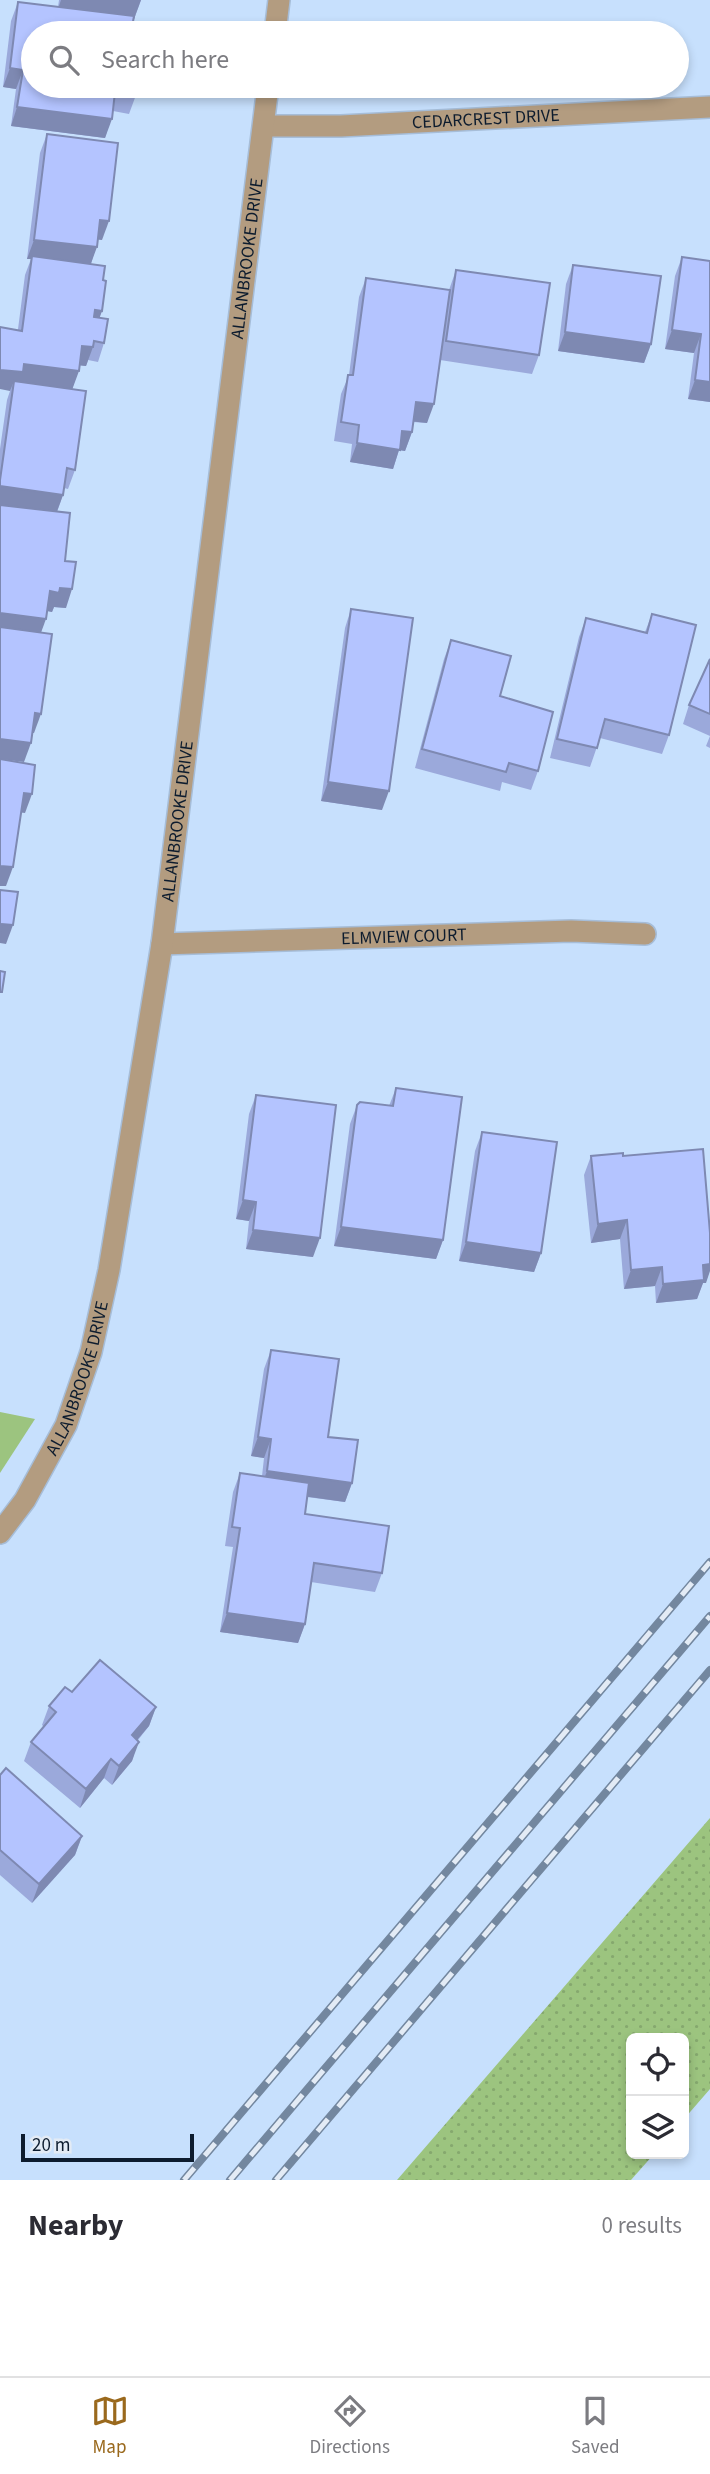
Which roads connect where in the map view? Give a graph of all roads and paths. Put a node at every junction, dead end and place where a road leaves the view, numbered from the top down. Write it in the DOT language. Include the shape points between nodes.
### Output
graph roads {
  1 [pos="279,0"];
  2 [pos="276,21"];
  3 [pos="267,98"];
  4 [pos="710,107"];
  5 [pos="264,126"];
  6 [pos="645,934"];
  7 [pos="162,944"];
  8 [pos="0,1533"];
  1 -- 2 [label="street"];
  3 -- 5 [label="street, ALLANBROOKE DRIVE"];
  4 -- 5 [label="street, CEDARCREST DRIVE"];
  5 -- 7 [label="street, ALLANBROOKE DRIVE"];
  6 -- 7 [label="street, ELMVIEW COURT" via="571,931"];
  7 -- 8 [label="street, ALLANBROOKE DRIVE" via="109,1270 91,1352 66,1425 25,1500"];
}
